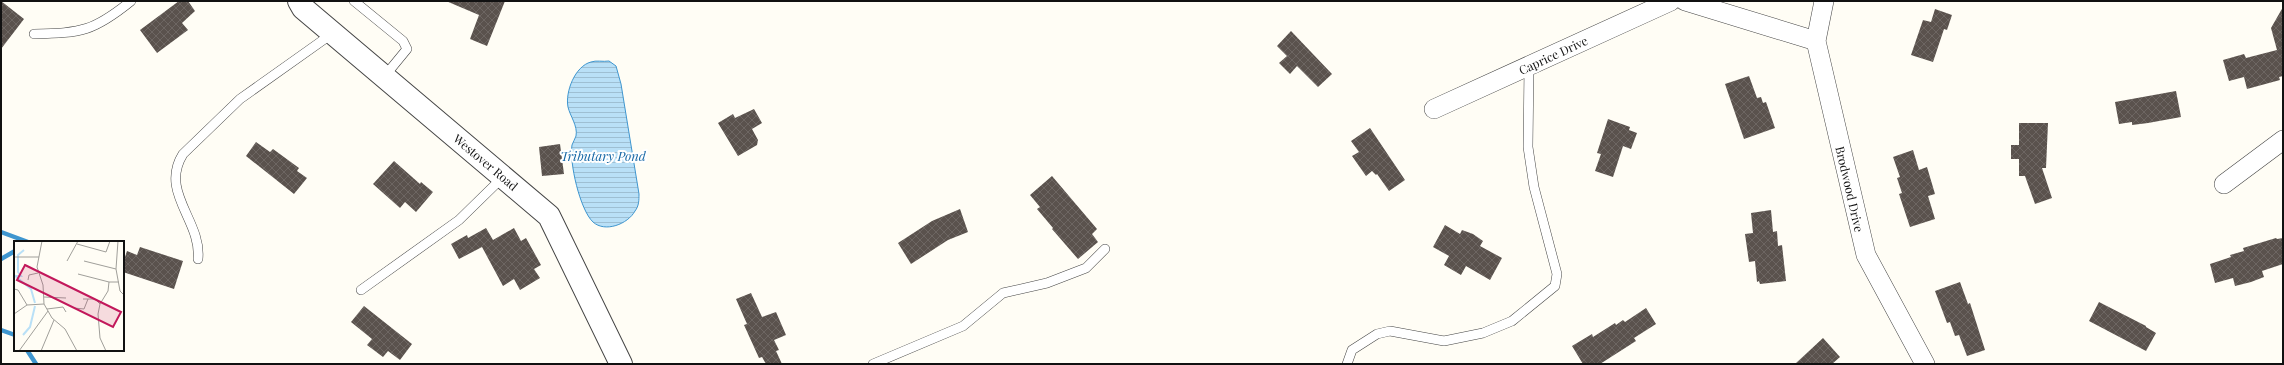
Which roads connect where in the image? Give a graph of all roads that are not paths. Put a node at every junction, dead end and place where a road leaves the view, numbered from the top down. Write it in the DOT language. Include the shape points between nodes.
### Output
graph roads {
  1 [pos="131,1"];
  2 [pos="298,1"];
  3 [pos="354,1"];
  4 [pos="1671,1"];
  5 [pos="1685,1"];
  6 [pos="1824,1"];
  7 [pos="333,33"];
  8 [pos="34,34"];
  9 [pos="1816,41"];
  10 [pos="1529,66"];
  11 [pos="384,77"];
  12 [pos="1434,109"];
  13 [pos="2283,140"];
  14 [pos="503,177"];
  15 [pos="2224,184"];
  16 [pos="1105,249"];
  17 [pos="198,259"];
  18 [pos="361,290"];
  19 [pos="621,364"];
  20 [pos="873,364"];
  21 [pos="1348,364"];
  22 [pos="1925,364"];
  1 -- 8 [label="lane" via="108,20 95,26 63,33"];
  2 -- 7 [label="street, Westover Road"];
  3 -- 11 [label="lane" via="403,41 407,49"];
  4 -- 10 [label="street, Caprice Drive"];
  5 -- 9 [label="street"];
  6 -- 9 [label="street, Brodwood Drive"];
  7 -- 11 [label="street, Westover Road"];
  7 -- 17 [label="lane" via="240,99 182,154 177,162 175,187 199,246"];
  9 -- 22 [label="street, Brodwood Drive" via="1866,255"];
  10 -- 12 [label="street, Caprice Drive"];
  10 -- 21 [label="lane" via="1528,147 1534,187 1557,274 1555,286 1512,321 1483,334 1444,342 1390,331 1377,334 1352,350"];
  11 -- 14 [label="street, Westover Road"];
  13 -- 15 [label="street"];
  14 -- 18 [label="lane" via="459,220"];
  14 -- 19 [label="street, Westover Road" via="549,216"];
  16 -- 20 [label="lane" via="1086,268 1047,283 1003,293 963,326"];
}
